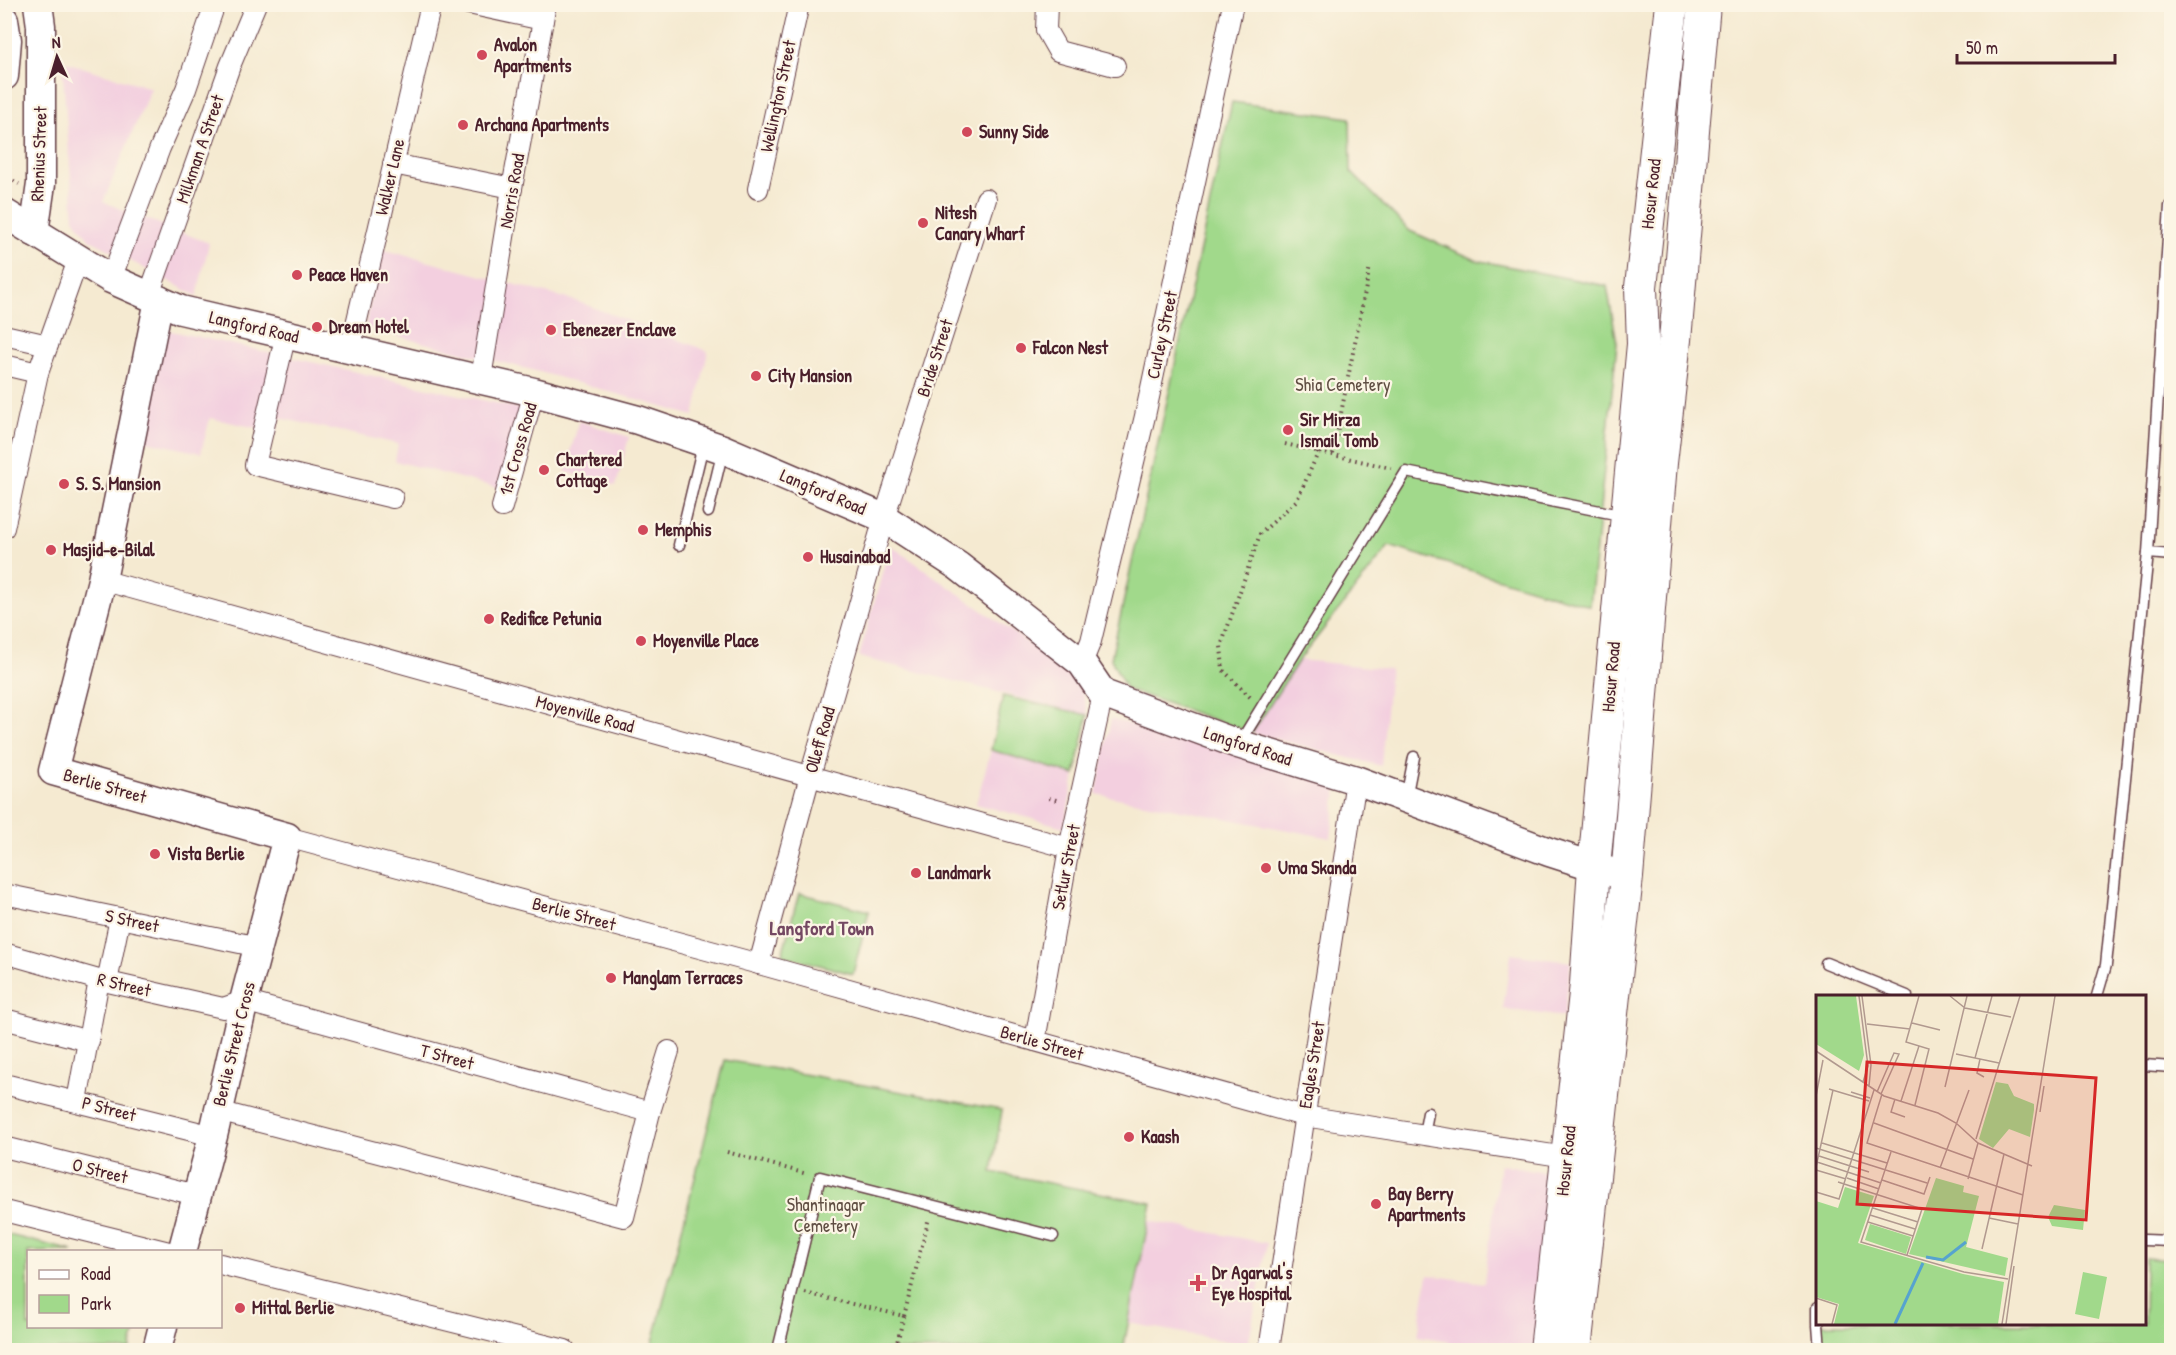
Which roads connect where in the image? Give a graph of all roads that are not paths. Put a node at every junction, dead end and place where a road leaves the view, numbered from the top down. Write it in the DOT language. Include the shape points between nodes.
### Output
graph roads {
  1 [pos="38,4"];
  2 [pos="215,4"];
  3 [pos="256,4"];
  4 [pos="431,4"];
  5 [pos="469,4"];
  6 [pos="799,4"];
  7 [pos="1047,4"];
  8 [pos="1233,4"];
  9 [pos="1672,4"];
  10 [pos="1704,4"];
  11 [pos="544,12"];
  12 [pos="4,20"];
  13 [pos="1115,66"];
  14 [pos="4,76"];
  15 [pos="4,82"];
  16 [pos="40,85"];
  17 [pos="393,164"];
  18 [pos="512,188"];
  19 [pos="758,189"];
  20 [pos="986,199"];
  21 [pos="2170,206"];
  22 [pos="4,213"];
  23 [pos="34,232"];
  24 [pos="78,260"];
  25 [pos="111,279"];
  26 [pos="154,298"];
  27 [pos="286,334"];
  28 [pos="4,335"];
  29 [pos="48,345"];
  30 [pos="350,350"];
  31 [pos="4,365"];
  32 [pos="38,373"];
  33 [pos="481,378"];
  34 [pos="534,392"];
  35 [pos="714,446"];
  36 [pos="393,498"];
  37 [pos="502,507"];
  38 [pos="708,512"];
  39 [pos="1626,516"];
  40 [pos="884,518"];
  41 [pos="4,528"];
  42 [pos="679,545"];
  43 [pos="2148,553"];
  44 [pos="2172,555"];
  45 [pos="102,580"];
  46 [pos="1082,663"];
  47 [pos="1103,694"];
  48 [pos="1238,744"];
  49 [pos="1414,757"];
  50 [pos="810,776"];
  51 [pos="1356,780"];
  52 [pos="1406,798"];
  53 [pos="287,837"];
  54 [pos="1069,848"];
  55 [pos="1594,867"];
  56 [pos="1627,877"];
  57 [pos="4,894"];
  58 [pos="120,918"];
  59 [pos="259,947"];
  60 [pos="4,953"];
  61 [pos="1826,963"];
  62 [pos="759,964"];
  63 [pos="103,981"];
  64 [pos="1905,995"];
  65 [pos="2096,995"];
  66 [pos="244,1001"];
  67 [pos="4,1019"];
  68 [pos="88,1041"];
  69 [pos="1035,1041"];
  70 [pos="669,1051"];
  71 [pos="2146,1065"];
  72 [pos="2172,1067"];
  73 [pos="4,1084"];
  74 [pos="77,1101"];
  75 [pos="650,1112"];
  76 [pos="1428,1113"];
  77 [pos="1304,1116"];
  78 [pos="216,1124"];
  79 [pos="1424,1134"];
  80 [pos="4,1147"];
  81 [pos="1566,1157"];
  82 [pos="196,1195"];
  83 [pos="4,1211"];
  84 [pos="1053,1236"];
  85 [pos="2146,1240"];
  86 [pos="2172,1241"];
  87 [pos="165,1250"];
  88 [pos="182,1250"];
  89 [pos="222,1264"];
  90 [pos="1818,1325"];
  91 [pos="162,1328"];
  92 [pos="157,1350"];
  93 [pos="565,1350"];
  94 [pos="778,1350"];
  95 [pos="1269,1350"];
  96 [pos="1546,1350"];
  97 [pos="1575,1350"];
  98 [pos="1820,1350"];
  1 -- 16 [label="street, Rhenius Street"];
  2 -- 25 [label="street, Milkman A Street"];
  3 -- 26 [label="street, Milkman A Street" via="230,66"];
  4 -- 17 [label="street, Walker Lane"];
  5 -- 11 [label="street"];
  6 -- 19 [label="street, Wellington Street"];
  7 -- 13 [label="street" via="1046,30 1058,51"];
  8 -- 46 [label="street, Curley Street" via="1145,416 1091,641"];
  9 -- 39 [label="main road, Hosur Road" via="1641,287 1643,344"];
  10 -- 56 [label="main road, Hosur Road"];
  11 -- 18 [label="street, Norris Road"];
  12 -- 14 [label="street"];
  15 -- 16 [label="street"];
  16 -- 23 [label="street, Rhenius Street" via="40,184"];
  17 -- 18 [label="street"];
  17 -- 30 [label="street, Walker Lane"];
  18 -- 33 [label="street, Norris Road"];
  20 -- 40 [label="street, Bride Street"];
  21 -- 43 [label="lane"];
  22 -- 23 [label="street, Langford Road"];
  23 -- 24 [label="street, Langford Road"];
  24 -- 25 [label="street, Langford Road"];
  24 -- 29 [label="street"];
  25 -- 26 [label="street, Langford Road"];
  26 -- 27 [label="street, Langford Road" via="181,310"];
  26 -- 45 [label="street, Berlie Street"];
  27 -- 30 [label="street, Langford Road"];
  27 -- 36 [label="street" via="255,465"];
  28 -- 29 [label="street"];
  29 -- 32 [label="street"];
  30 -- 33 [label="street, Langford Road"];
  31 -- 32 [label="street"];
  32 -- 41 [label="street"];
  33 -- 34 [label="street, Langford Road"];
  34 -- 35 [label="street, Langford Road" via="638,420"];
  34 -- 37 [label="street, 1st Cross Road"];
  35 -- 38 [label="lane"];
  35 -- 40 [label="street, Langford Road"];
  35 -- 42 [label="lane"];
  39 -- 48 [label="lane" via="1406,472"];
  39 -- 55 [label="main road, Hosur Road"];
  40 -- 46 [label="street, Langford Road" via="958,566"];
  40 -- 50 [label="street, Olleff Road"];
  43 -- 44 [label="lane"];
  43 -- 65 [label="lane" via="2106,965"];
  45 -- 50 [label="street, Moyenville Road"];
  45 -- 53 [label="street, Berlie Street" via="53,771"];
  46 -- 47 [label="street, Langford Road"];
  47 -- 48 [label="street, Langford Road"];
  47 -- 54 [label="street, Setlur Street"];
  48 -- 51 [label="street, Langford Road"];
  49 -- 52 [label="lane"];
  50 -- 54 [label="street, Moyenville Road"];
  50 -- 62 [label="street, Olleff Road"];
  51 -- 52 [label="street, Langford Road"];
  51 -- 77 [label="street, Eagles Street"];
  52 -- 55 [label="street, Langford Road"];
  53 -- 59 [label="street, Berlie Street Cross"];
  53 -- 62 [label="street, Berlie Street"];
  54 -- 69 [label="street, Setlur Street"];
  55 -- 56 [label="street, Langford Road"];
  55 -- 81 [label="main road, Hosur Road" via="1586,984"];
  56 -- 97 [label="main road, Hosur Road"];
  57 -- 58 [label="street, S Street"];
  58 -- 59 [label="street, S Street"];
  58 -- 63 [label="street"];
  59 -- 66 [label="street, Berlie Street Cross"];
  60 -- 63 [label="street, R Street"];
  61 -- 64 [label="lane"];
  62 -- 69 [label="street, Berlie Street"];
  63 -- 66 [label="street, R Street" via="223,1008"];
  63 -- 68 [label="street"];
  66 -- 75 [label="street, T Street"];
  66 -- 78 [label="street, Berlie Street Cross"];
  67 -- 68 [label="street"];
  68 -- 74 [label="street"];
  69 -- 77 [label="street, Berlie Street"];
  70 -- 75 [label="street"];
  71 -- 72 [label="lane"];
  73 -- 74 [label="street, P Street"];
  74 -- 78 [label="street, P Street"];
  75 -- 78 [label="street, P Street" via="624,1216"];
  76 -- 79 [label="lane"];
  77 -- 79 [label="street, Berlie Street"];
  77 -- 95 [label="street, Eagles Street"];
  78 -- 82 [label="street, Berlie Street Cross"];
  79 -- 81 [label="street, Berlie Street"];
  80 -- 82 [label="street, O Street"];
  81 -- 96 [label="main road, Hosur Road"];
  82 -- 88 [label="street, Berlie Street Cross"];
  83 -- 87 [label="street"];
  84 -- 94 [label="lane" via="820,1177"];
  85 -- 86 [label="lane"];
  89 -- 93 [label="street"];
  90 -- 98 [label="lane"];
  91 -- 92 [label="street"];
}
